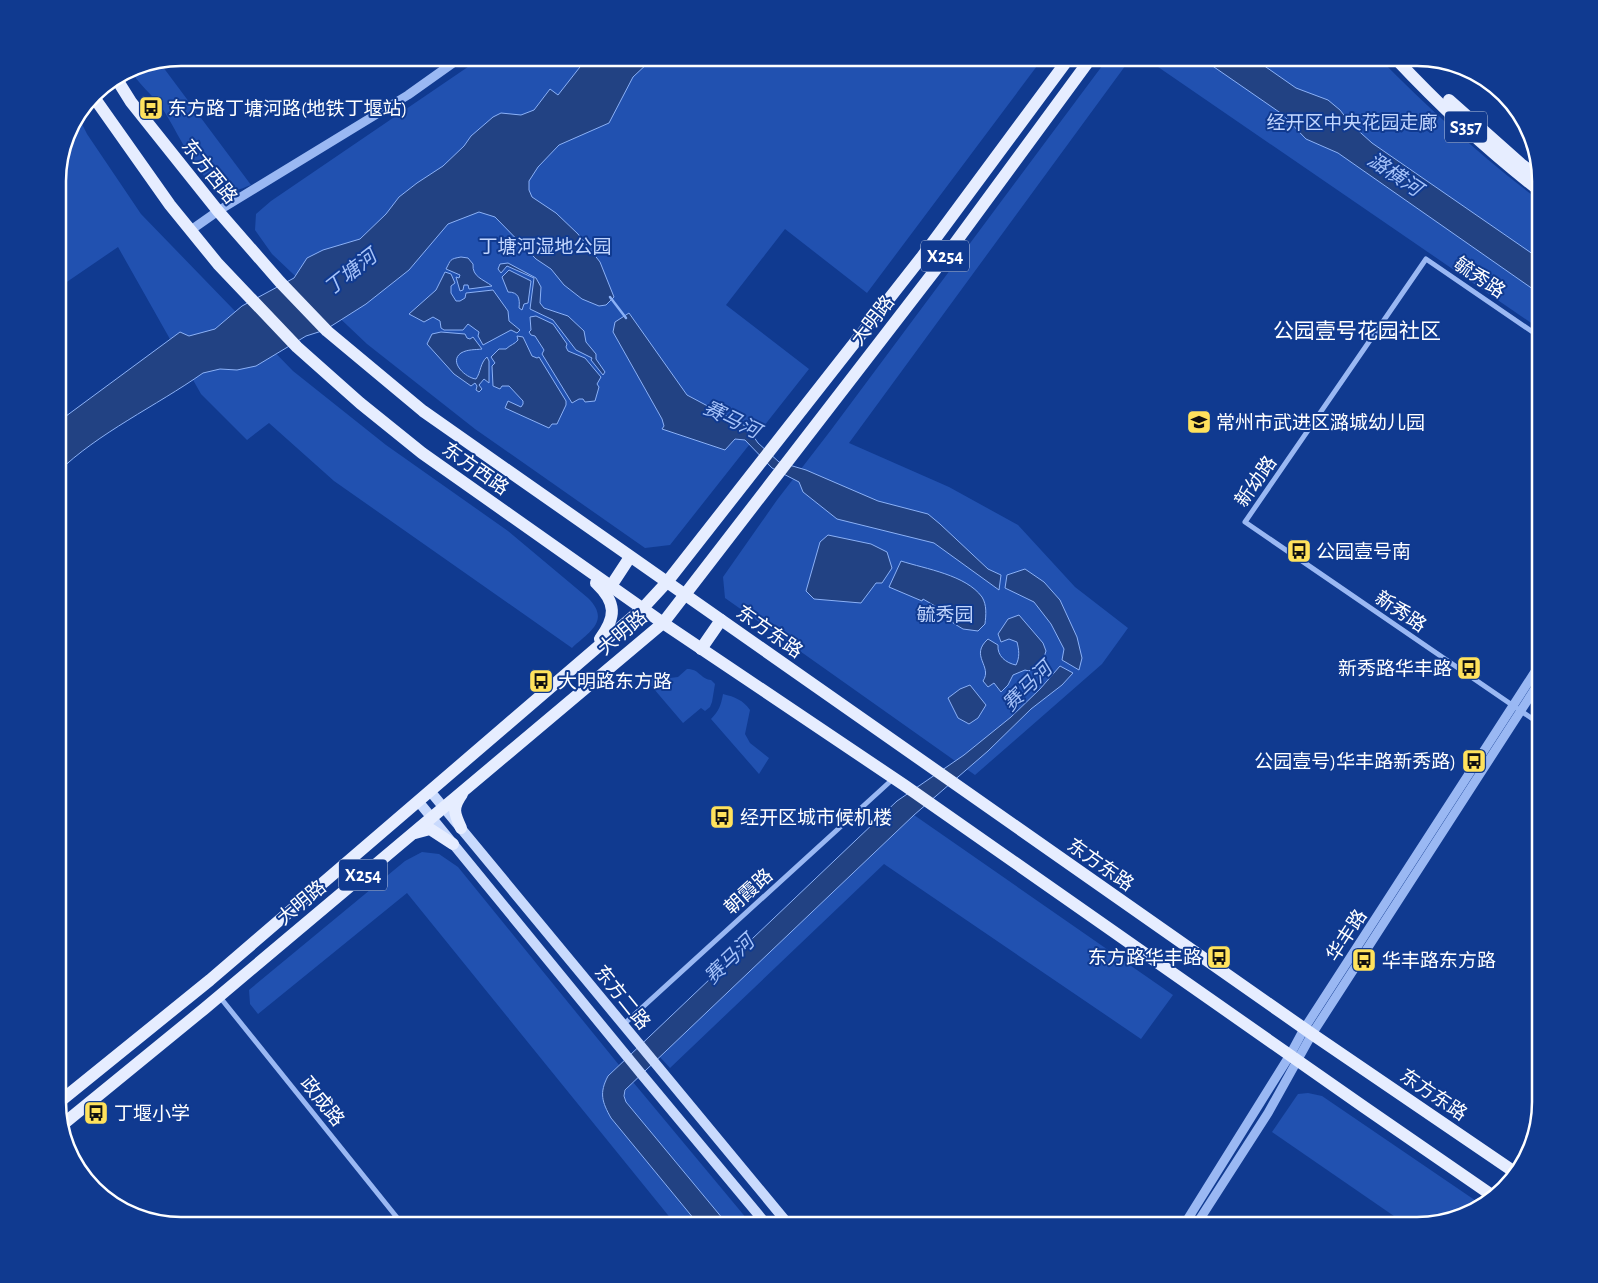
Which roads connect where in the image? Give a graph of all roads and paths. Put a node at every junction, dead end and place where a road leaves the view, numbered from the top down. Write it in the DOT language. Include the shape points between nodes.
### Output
graph roads {
  1 [pos="449,66"];
  2 [pos="1063,66"];
  3 [pos="1085,66"];
  4 [pos="1403,66"];
  5 [pos="1414,66"];
  6 [pos="120,84"];
  7 [pos="98,103"];
  8 [pos="1531,172"];
  9 [pos="1532,185"];
  10 [pos="218,211"];
  11 [pos="191,230"];
  12 [pos="1426,259"];
  13 [pos="1532,332"];
  14 [pos="1245,522"];
  15 [pos="567,556"];
  16 [pos="630,557"];
  17 [pos="667,582"];
  18 [pos="611,586"];
  19 [pos="685,594"];
  20 [pos="643,608"];
  21 [pos="721,620"];
  22 [pos="662,623"];
  23 [pos="701,649"];
  24 [pos="586,657"];
  25 [pos="1532,680"];
  26 [pos="1532,691"];
  27 [pos="1518,709"];
  28 [pos="1532,719"];
  29 [pos="899,781"];
  30 [pos="466,788"];
  31 [pos="430,791"];
  32 [pos="418,801"];
  33 [pos="444,807"];
  34 [pos="431,818"];
  35 [pos="461,828"];
  36 [pos="408,836"];
  37 [pos="453,844"];
  38 [pos="219,996"];
  39 [pos="623,1026"];
  40 [pos="1308,1032"];
  41 [pos="1294,1058"];
  42 [pos="66,1097"];
  43 [pos="68,1121"];
  44 [pos="1510,1169"];
  45 [pos="1488,1192"];
  46 [pos="396,1217"];
  47 [pos="760,1217"];
  48 [pos="782,1217"];
  49 [pos="1190,1217"];
  50 [pos="1202,1217"];
  1 -- 10 [label="street" via="408,95"];
  2 -- 17 [label="main road, 大明路 / X254" via="922,258"];
  3 -- 19 [label="main road, 大明路 / X254" via="936,269"];
  4 -- 9 [label="main road, S357" via="1427,92"];
  5 -- 8 [label="main road, S357"];
  6 -- 10 [label="main road, 东方西路"];
  7 -- 11 [label="main road"];
  10 -- 11 [label="street"];
  10 -- 16 [label="main road, 东方西路" via="327,332 423,411"];
  11 -- 15 [label="main road, 东方西路" via="249,298 360,403 422,453"];
  12 -- 13 [label="street, 毓秀路"];
  12 -- 14 [label="street, 新幼路"];
  14 -- 27 [label="street, 新秀路"];
  15 -- 18 [label="main road, 东方西路"];
  15 -- 24 [label="main road" via="608,594 613,614 608,628"];
  16 -- 17 [label="main road, 东方西路"];
  16 -- 18 [label="main road"];
  17 -- 19 [label="main road, 东方东路"];
  17 -- 20 [label="main road, 大明路 / X254"];
  18 -- 20 [label="main road, 东方西路"];
  19 -- 21 [label="main road, 东方东路"];
  19 -- 22 [label="main road, 大明路 / X254"];
  20 -- 22 [label="main road"];
  20 -- 24 [label="main road, 大明路 / X254"];
  21 -- 23 [label="main road"];
  21 -- 40 [label="main road, 东方东路"];
  22 -- 23 [label="main road"];
  22 -- 30 [label="main road, 大明路 / X254"];
  23 -- 29 [label="main road"];
  24 -- 31 [label="main road, 大明路 / X254"];
  25 -- 27 [label="street, 华丰路"];
  26 -- 27 [label="street, 华丰路"];
  27 -- 28 [label="street, 新秀路"];
  27 -- 40 [label="street, 华丰路"];
  29 -- 39 [label="street, 朝霞路"];
  29 -- 41 [label="main road"];
  30 -- 33 [label="main road, 大明路 / X254"];
  30 -- 35 [label="main road" via="454,809"];
  31 -- 32 [label="main road, 大明路 / X254"];
  31 -- 33 [label="main road, 东方二路"];
  32 -- 34 [label="main road, 东方二路"];
  32 -- 42 [label="main road, 大明路 / X254" via="210,980"];
  33 -- 34 [label="main road, 大明路 / X254"];
  33 -- 35 [label="main road, 东方二路"];
  34 -- 36 [label="main road, 大明路 / X254"];
  34 -- 37 [label="main road, 东方二路"];
  35 -- 39 [label="main road, 东方二路"];
  36 -- 37 [label="main road" via="430,829"];
  36 -- 38 [label="main road, 大明路 / X254"];
  37 -- 47 [label="main road, 东方二路"];
  38 -- 43 [label="main road, 大明路 / X254"];
  38 -- 46 [label="street, 政成路"];
  39 -- 48 [label="main road, 东方二路"];
  40 -- 41 [label="street, 华丰路"];
  40 -- 44 [label="main road, 东方东路"];
  41 -- 45 [label="main road"];
  41 -- 49 [label="street, 华丰路"];
  41 -- 50 [label="street, 华丰路" via="1268,1113"];
}
